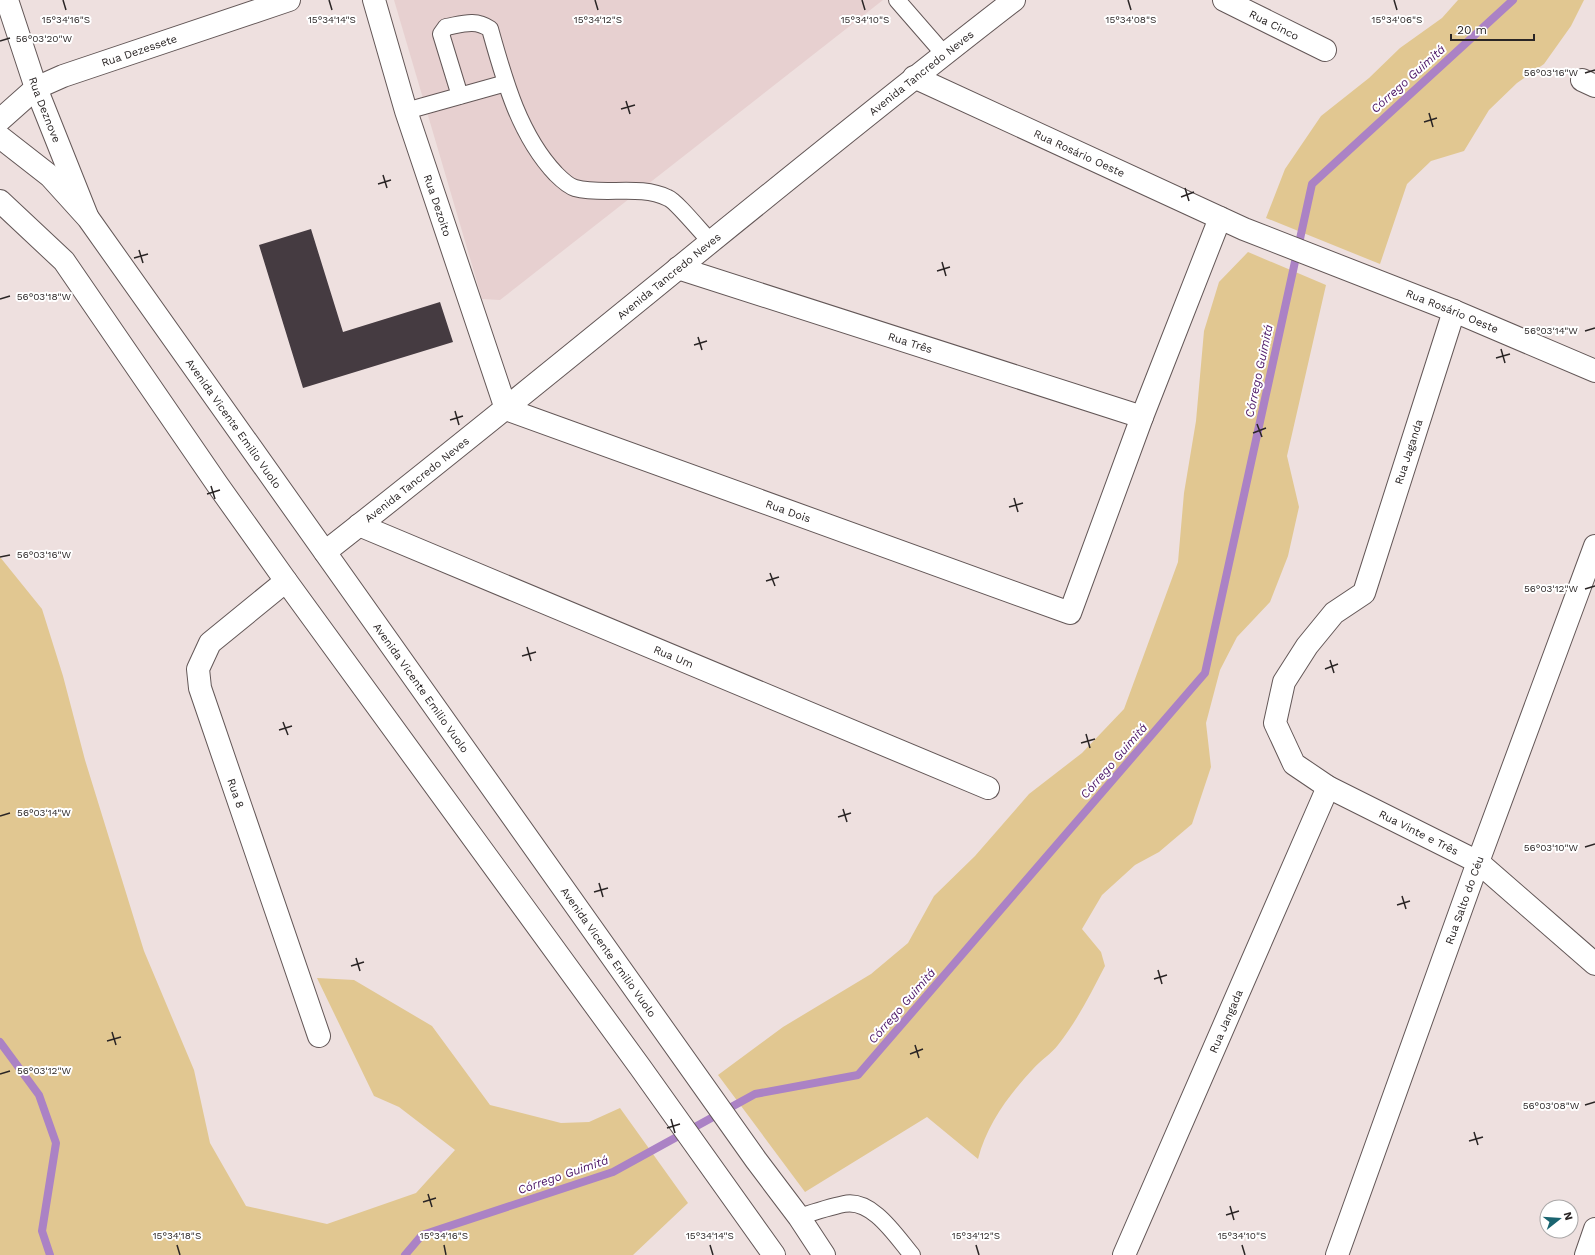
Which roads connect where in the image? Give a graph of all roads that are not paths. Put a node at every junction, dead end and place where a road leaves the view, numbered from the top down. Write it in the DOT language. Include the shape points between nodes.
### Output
graph roads {
  1 [pos="7,0"];
  2 [pos="290,0"];
  3 [pos="374,0"];
  4 [pos="897,0"];
  5 [pos="1014,0"];
  6 [pos="1224,0"];
  7 [pos="1325,50"];
  8 [pos="944,54"];
  9 [pos="914,77"];
  10 [pos="506,83"];
  11 [pos="36,88"];
  12 [pos="460,96"];
  13 [pos="406,111"];
  14 [pos="0,120"];
  15 [pos="0,136"];
  16 [pos="1,202"];
  17 [pos="88,218"];
  18 [pos="1220,218"];
  19 [pos="710,241"];
  20 [pos="678,268"];
  21 [pos="1454,311"];
  22 [pos="1595,370"];
  23 [pos="506,409"];
  24 [pos="1142,416"];
  25 [pos="359,526"];
  26 [pos="1595,546"];
  27 [pos="325,552"];
  28 [pos="286,581"];
  29 [pos="1364,593"];
  30 [pos="1328,787"];
  31 [pos="988,788"];
  32 [pos="1478,862"];
  33 [pos="1595,964"];
  34 [pos="319,1036"];
  35 [pos="799,1216"];
  36 [pos="1595,1229"];
  37 [pos="774,1255"];
  38 [pos="824,1255"];
  39 [pos="912,1255"];
  40 [pos="1124,1255"];
  41 [pos="1337,1255"];
  42 [pos="1586,1255"];
  1 -- 11 [label="street, Rua Deznove"];
  2 -- 11 [label="street, Rua Dezessete" via="63,76"];
  3 -- 13 [label="street, Rua Dezoito"];
  4 -- 8 [label="lane"];
  5 -- 8 [label="street, Avenida Tancredo Neves"];
  6 -- 7 [label="street, Rua Cinco"];
  8 -- 9 [label="street, Avenida Tancredo Neves"];
  9 -- 18 [label="street, Rua Rosário Oeste"];
  9 -- 19 [label="street, Avenida Tancredo Neves"];
  10 -- 12 [label="lane"];
  10 -- 12 [label="lane" via="490,29 474,22 446,27 441,34"];
  10 -- 19 [label="lane" via="521,120 544,161 562,180 574,188 649,192 669,198"];
  11 -- 14 [label="street, Rua Dezessete"];
  11 -- 17 [label="street, Rua Deznove"];
  12 -- 13 [label="lane"];
  13 -- 23 [label="street, Rua Dezoito"];
  15 -- 17 [label="street, Avenida Vicente Emilio Vuolo" via="50,176"];
  16 -- 28 [label="street" via="64,261"];
  17 -- 27 [label="street, Avenida Vicente Emilio Vuolo"];
  18 -- 21 [label="street, Rua Rosário Oeste"];
  18 -- 24 [label="street"];
  19 -- 20 [label="street, Avenida Tancredo Neves"];
  20 -- 23 [label="street, Avenida Tancredo Neves"];
  20 -- 24 [label="street, Rua Três"];
  21 -- 22 [label="street, Rua Rosário Oeste"];
  21 -- 29 [label="street, Rua Jaganda"];
  23 -- 24 [label="street, Rua Dois" via="1070,613"];
  23 -- 25 [label="street, Avenida Tancredo Neves"];
  25 -- 27 [label="street, Avenida Tancredo Neves"];
  25 -- 31 [label="street, Rua Um"];
  26 -- 32 [label="street, Rua Salto do Céu"];
  27 -- 35 [label="street, Avenida Vicente Emilio Vuolo" via="756,1160"];
  28 -- 34 [label="street, Rua 8" via="210,643 198,669 200,688"];
  28 -- 37 [label="street"];
  29 -- 30 [label="street, Rua Vinte e Três" via="1334,614 1308,646 1284,682 1275,723 1294,764"];
  30 -- 32 [label="street, Rua Vinte e Três"];
  30 -- 40 [label="street, Rua Jangada"];
  32 -- 33 [label="street, Rua Vinte e Três"];
  32 -- 41 [label="street, Rua Salto do Céu"];
  35 -- 38 [label="street, Avenida Vicente Emilio Vuolo"];
  35 -- 39 [label="lane" via="845,1203 860,1206 877,1214"];
  36 -- 42 [label="street"];
}
